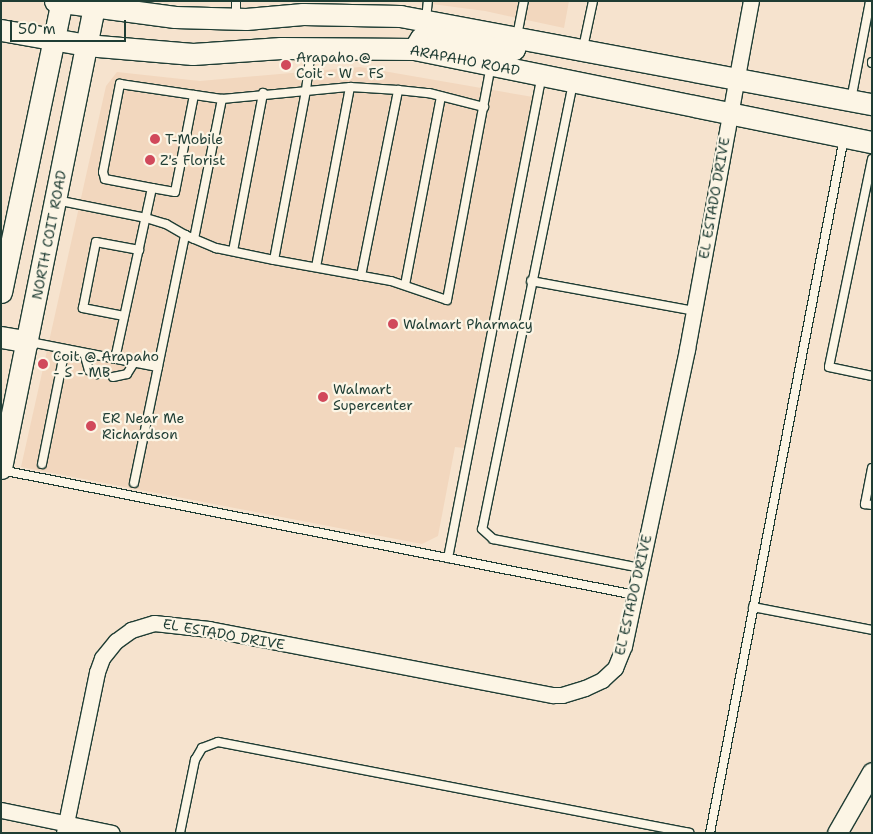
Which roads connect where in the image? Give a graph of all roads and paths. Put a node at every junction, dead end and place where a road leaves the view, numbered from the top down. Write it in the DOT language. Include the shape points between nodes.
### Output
graph roads {
  1 [pos="524,1"];
  2 [pos="593,1"];
  3 [pos="751,1"];
  4 [pos="870,1"];
  5 [pos="59,2"];
  6 [pos="95,5"];
  7 [pos="236,10"];
  8 [pos="427,10"];
  9 [pos="302,11"];
  10 [pos="1,30"];
  11 [pos="517,38"];
  12 [pos="53,40"];
  13 [pos="86,45"];
  14 [pos="311,49"];
  15 [pos="414,49"];
  16 [pos="583,50"];
  17 [pos="492,64"];
  18 [pos="542,76"];
  19 [pos="737,78"];
  20 [pos="573,83"];
  21 [pos="350,87"];
  22 [pos="306,90"];
  23 [pos="398,90"];
  24 [pos="263,94"];
  25 [pos="194,95"];
  26 [pos="440,96"];
  27 [pos="222,99"];
  28 [pos="850,100"];
  29 [pos="872,104"];
  30 [pos="484,107"];
  31 [pos="730,113"];
  32 [pos="844,136"];
  33 [pos="872,142"];
  34 [pos="872,159"];
  35 [pos="869,184"];
  36 [pos="152,188"];
  37 [pos="56,200"];
  38 [pos="146,218"];
  39 [pos="185,235"];
  40 [pos="194,239"];
  41 [pos="139,250"];
  42 [pos="233,251"];
  43 [pos="274,260"];
  44 [pos="316,267"];
  45 [pos="362,276"];
  46 [pos="531,281"];
  47 [pos="405,285"];
  48 [pos="1,292"];
  49 [pos="694,311"];
  50 [pos="124,316"];
  51 [pos="1,337"];
  52 [pos="28,342"];
  53 [pos="65,350"];
  54 [pos="84,353"];
  55 [pos="115,359"];
  56 [pos="134,363"];
  57 [pos="158,367"];
  58 [pos="97,374"];
  59 [pos="872,376"];
  60 [pos="113,377"];
  61 [pos="42,464"];
  62 [pos="872,468"];
  63 [pos="1,469"];
  64 [pos="134,483"];
  65 [pos="872,505"];
  66 [pos="448,558"];
  67 [pos="641,568"];
  68 [pos="635,595"];
  69 [pos="753,607"];
  70 [pos="872,630"];
  71 [pos="872,772"];
  72 [pos="1,810"];
  73 [pos="65,828"];
  74 [pos="112,833"];
  75 [pos="180,833"];
  76 [pos="689,833"];
  77 [pos="710,833"];
  78 [pos="837,833"];
  1 -- 11 [label="lane"];
  2 -- 16 [label="lane"];
  3 -- 19 [label="street, EL ESTADO DRIVE"];
  4 -- 28 [label="lane"];
  5 -- 6 [label="main road"];
  5 -- 12 [label="main road"];
  6 -- 7 [label="main road" via="151,16"];
  6 -- 13 [label="main road, NORTH COIT ROAD"];
  7 -- 9 [label="main road"];
  8 -- 9 [label="main road" via="376,14"];
  8 -- 11 [label="main road"];
  9 -- 14 [label="main road"];
  10 -- 12 [label="main road, ARAPAHO ROAD"];
  11 -- 15 [label="main road" via="514,48 508,50 437,37 421,38"];
  11 -- 16 [label="main road"];
  12 -- 13 [label="main road, ARAPAHO ROAD"];
  12 -- 48 [label="main road"];
  13 -- 14 [label="main road, ARAPAHO ROAD" via="193,54"];
  13 -- 37 [label="main road, NORTH COIT ROAD"];
  14 -- 15 [label="main road, ARAPAHO ROAD"];
  14 -- 22 [label="lane"];
  15 -- 17 [label="main road, ARAPAHO ROAD"];
  16 -- 19 [label="main road"];
  17 -- 18 [label="main road, ARAPAHO ROAD"];
  17 -- 30 [label="lane"];
  18 -- 20 [label="main road, ARAPAHO ROAD"];
  18 -- 66 [label="lane"];
  19 -- 28 [label="main road"];
  19 -- 31 [label="street, EL ESTADO DRIVE"];
  20 -- 31 [label="main road, ARAPAHO ROAD"];
  20 -- 46 [label="lane"];
  21 -- 22 [label="lane"];
  21 -- 23 [label="lane"];
  21 -- 44 [label="lane"];
  22 -- 24 [label="lane"];
  22 -- 43 [label="lane"];
  23 -- 26 [label="lane"];
  23 -- 45 [label="lane"];
  24 -- 27 [label="lane"];
  24 -- 42 [label="lane"];
  25 -- 27 [label="lane"];
  25 -- 36 [label="lane" via="175,192"];
  25 -- 36 [label="lane" via="120,84 103,172 105,179"];
  26 -- 30 [label="lane"];
  26 -- 47 [label="lane"];
  27 -- 40 [label="lane"];
  28 -- 29 [label="main road"];
  30 -- 47 [label="lane" via="447,300"];
  31 -- 32 [label="main road, ARAPAHO ROAD"];
  31 -- 49 [label="street, EL ESTADO DRIVE"];
  32 -- 33 [label="main road, ARAPAHO ROAD"];
  32 -- 69 [label="lane"];
  34 -- 35 [label="lane"];
  35 -- 59 [label="lane" via="829,367"];
  36 -- 38 [label="lane"];
  37 -- 38 [label="lane"];
  37 -- 52 [label="main road, NORTH COIT ROAD"];
  38 -- 39 [label="lane"];
  38 -- 41 [label="lane"];
  39 -- 40 [label="lane"];
  39 -- 57 [label="lane"];
  40 -- 42 [label="lane"];
  41 -- 50 [label="lane"];
  41 -- 50 [label="lane" via="96,242 83,308"];
  42 -- 43 [label="lane"];
  43 -- 44 [label="lane"];
  44 -- 45 [label="lane"];
  45 -- 47 [label="lane"];
  46 -- 49 [label="lane"];
  46 -- 67 [label="lane" via="482,529 494,539"];
  49 -- 67 [label="street, EL ESTADO DRIVE"];
  50 -- 55 [label="lane"];
  51 -- 52 [label="main road"];
  52 -- 53 [label="lane"];
  52 -- 63 [label="main road, NORTH COIT ROAD"];
  53 -- 54 [label="lane"];
  53 -- 61 [label="lane"];
  54 -- 55 [label="lane"];
  54 -- 58 [label="lane" via="89,370"];
  55 -- 56 [label="lane"];
  56 -- 57 [label="lane"];
  56 -- 60 [label="lane" via="127,374"];
  57 -- 64 [label="lane"];
  62 -- 65 [label="lane" via="865,504"];
  63 -- 66 [label="lane"];
  66 -- 68 [label="lane"];
  67 -- 68 [label="street, EL ESTADO DRIVE"];
  68 -- 73 [label="street, EL ESTADO DRIVE" via="624,646 615,668 602,680 562,695 209,630 154,622 131,630 116,641 102,658 97,672"];
  69 -- 70 [label="lane"];
  69 -- 77 [label="lane"];
  71 -- 78 [label="street"];
  72 -- 73 [label="street"];
  73 -- 74 [label="street"];
  75 -- 76 [label="lane" via="195,760 202,748 218,742"];
}
